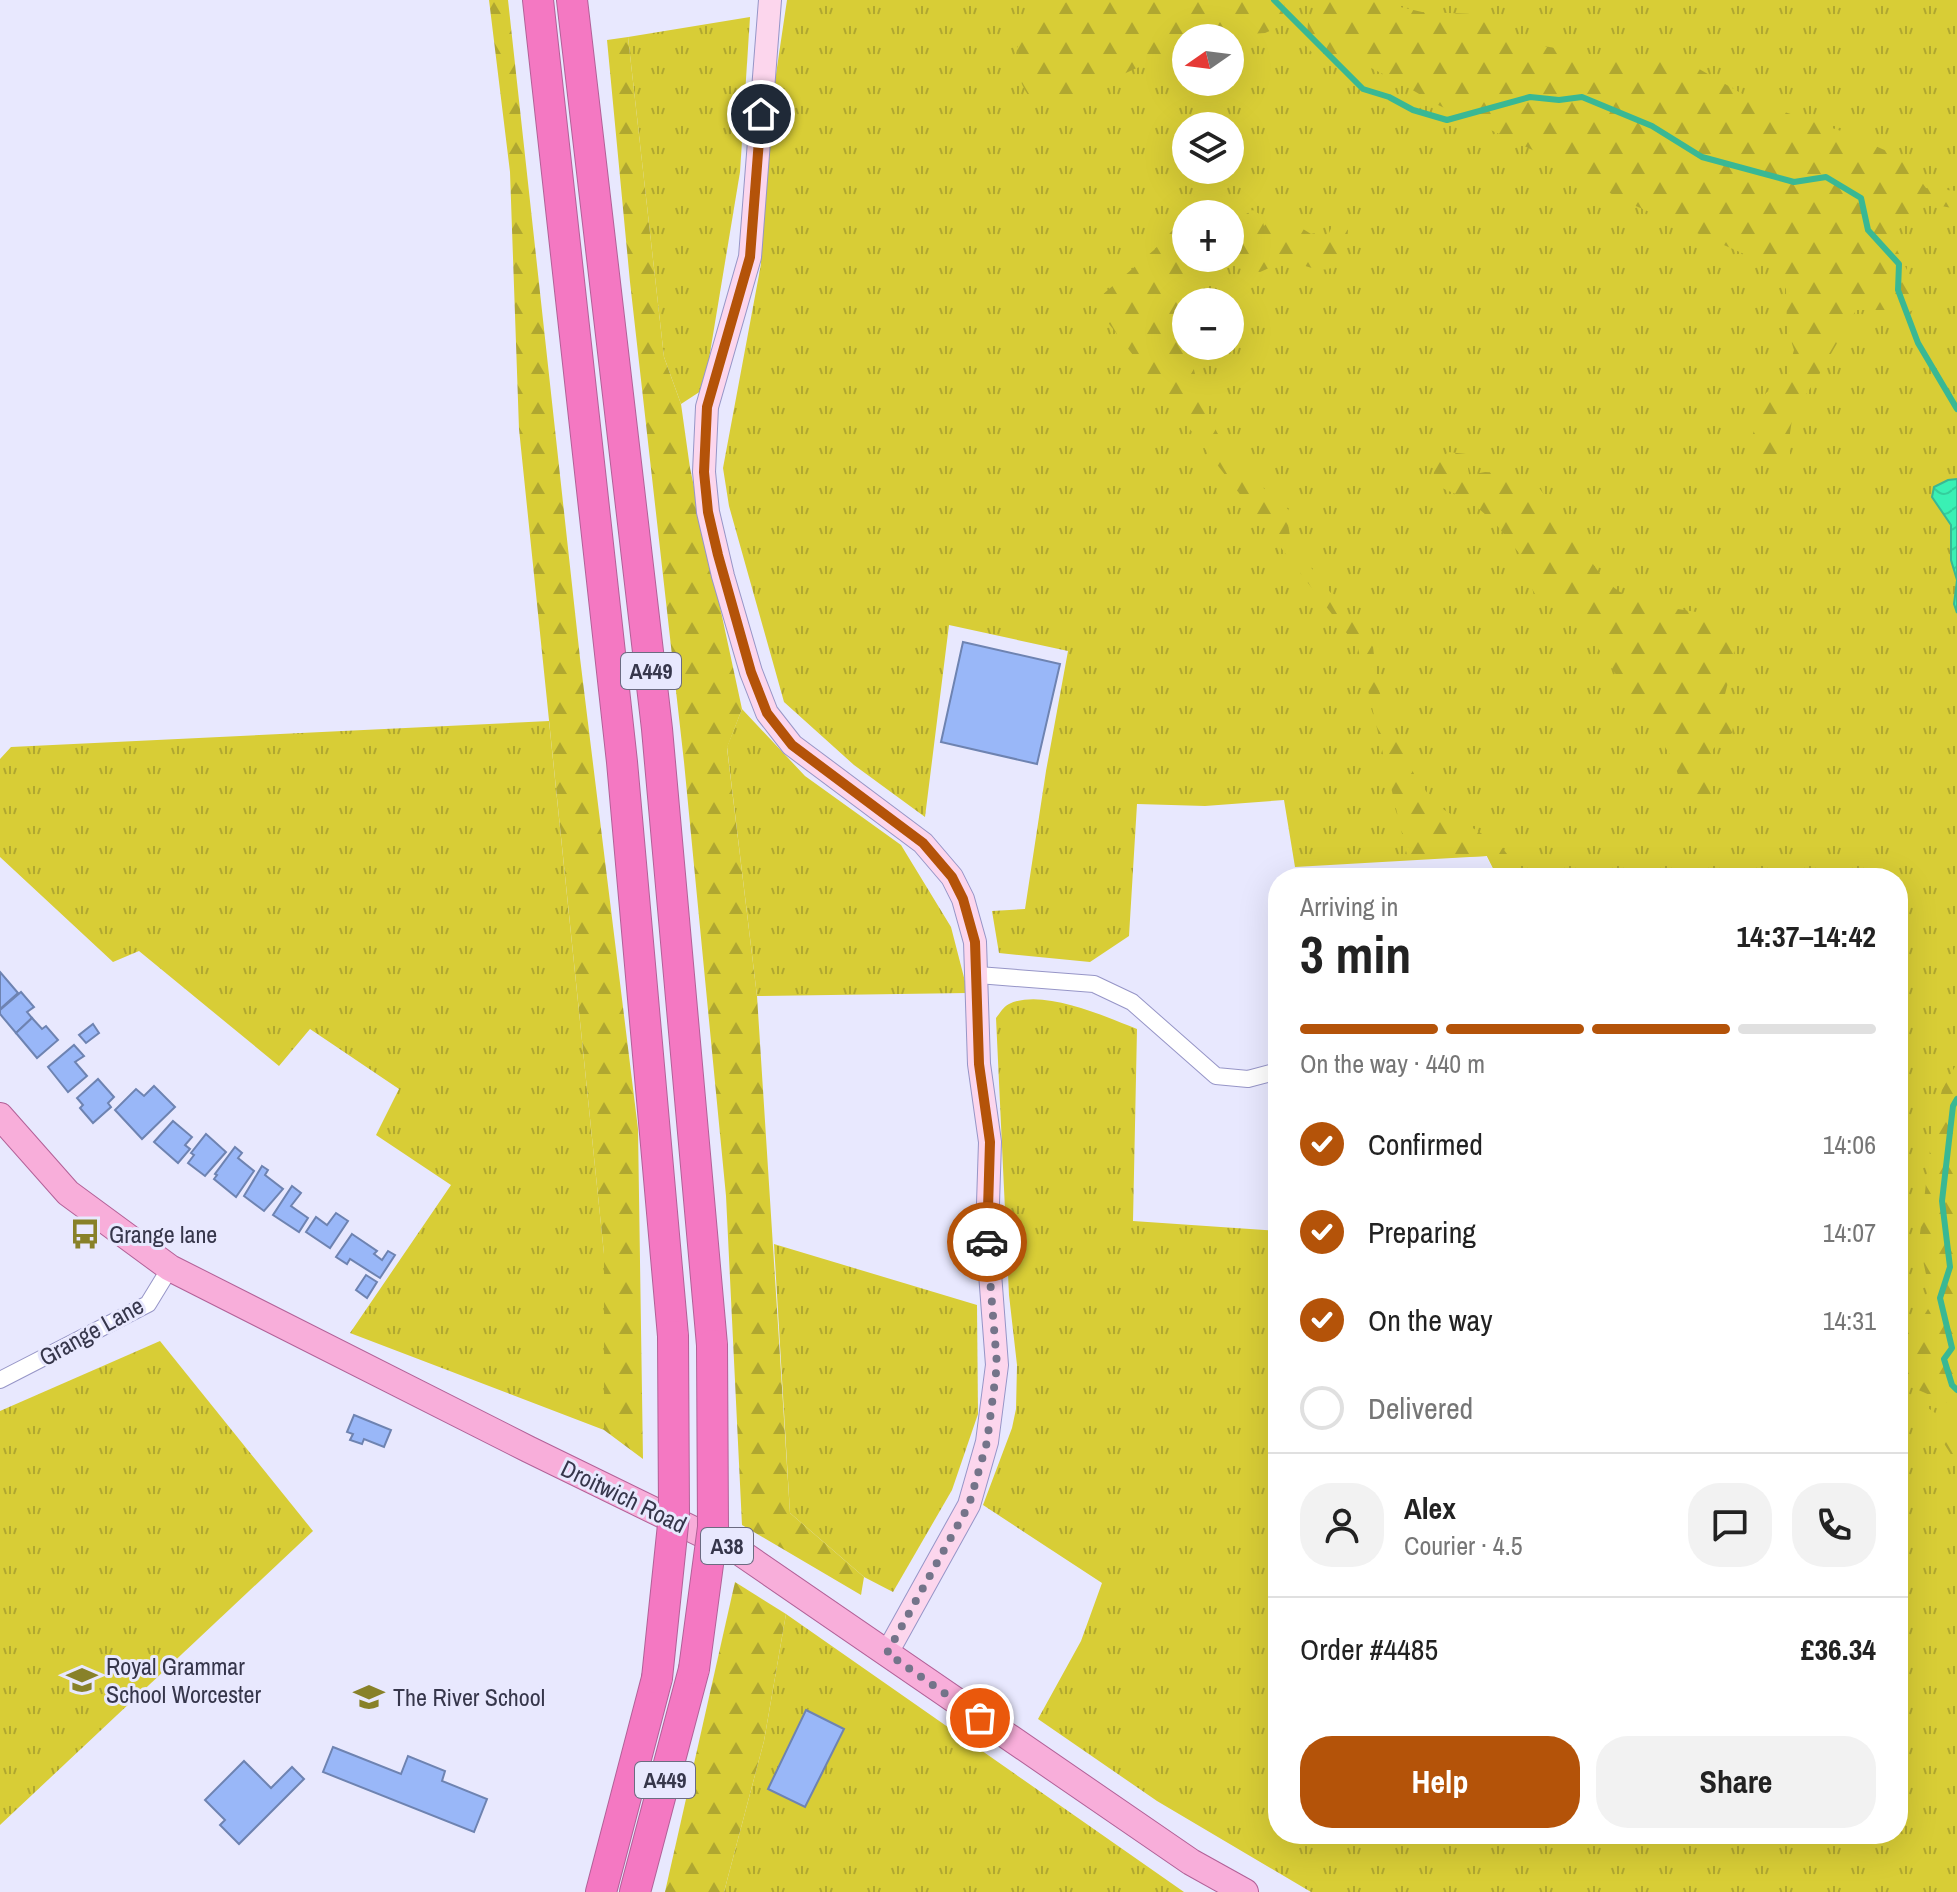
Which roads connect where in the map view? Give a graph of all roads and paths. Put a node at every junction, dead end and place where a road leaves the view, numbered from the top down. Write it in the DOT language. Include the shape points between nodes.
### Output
graph roads {
  1 [pos="538,0"];
  2 [pos="572,0"];
  3 [pos="770,0"];
  4 [pos="978,975"];
  5 [pos="1268,1074"];
  6 [pos="0,1116"];
  7 [pos="170,1268"];
  8 [pos="0,1380"];
  9 [pos="887,1653"];
  10 [pos="1231,1889"];
  11 [pos="601,1892"];
  12 [pos="635,1892"];
  1 -- 11 [label="highway, A449, bridge" via="620,746 673,1336 674,1515 657,1678"];
  2 -- 12 [label="highway, A449, bridge" via="657,729 712,1345 713,1527 694,1669"];
  3 -- 4 [label="street" via="750,257 707,407 708,512 767,713 792,745 939,859 963,899"];
  4 -- 5 [label="street" via="1094,984 1132,1002 1216,1076 1248,1079"];
  4 -- 9 [label="street" via="997,1365 991,1421 969,1505"];
  6 -- 7 [label="main road, Droitwich Road / A38" via="68,1193"];
  7 -- 8 [label="street, Grange Lane" via="148,1304"];
  7 -- 9 [label="main road, Droitwich Road / A38" via="741,1553"];
  9 -- 10 [label="main road, Droitwich Road / A38"];
}
